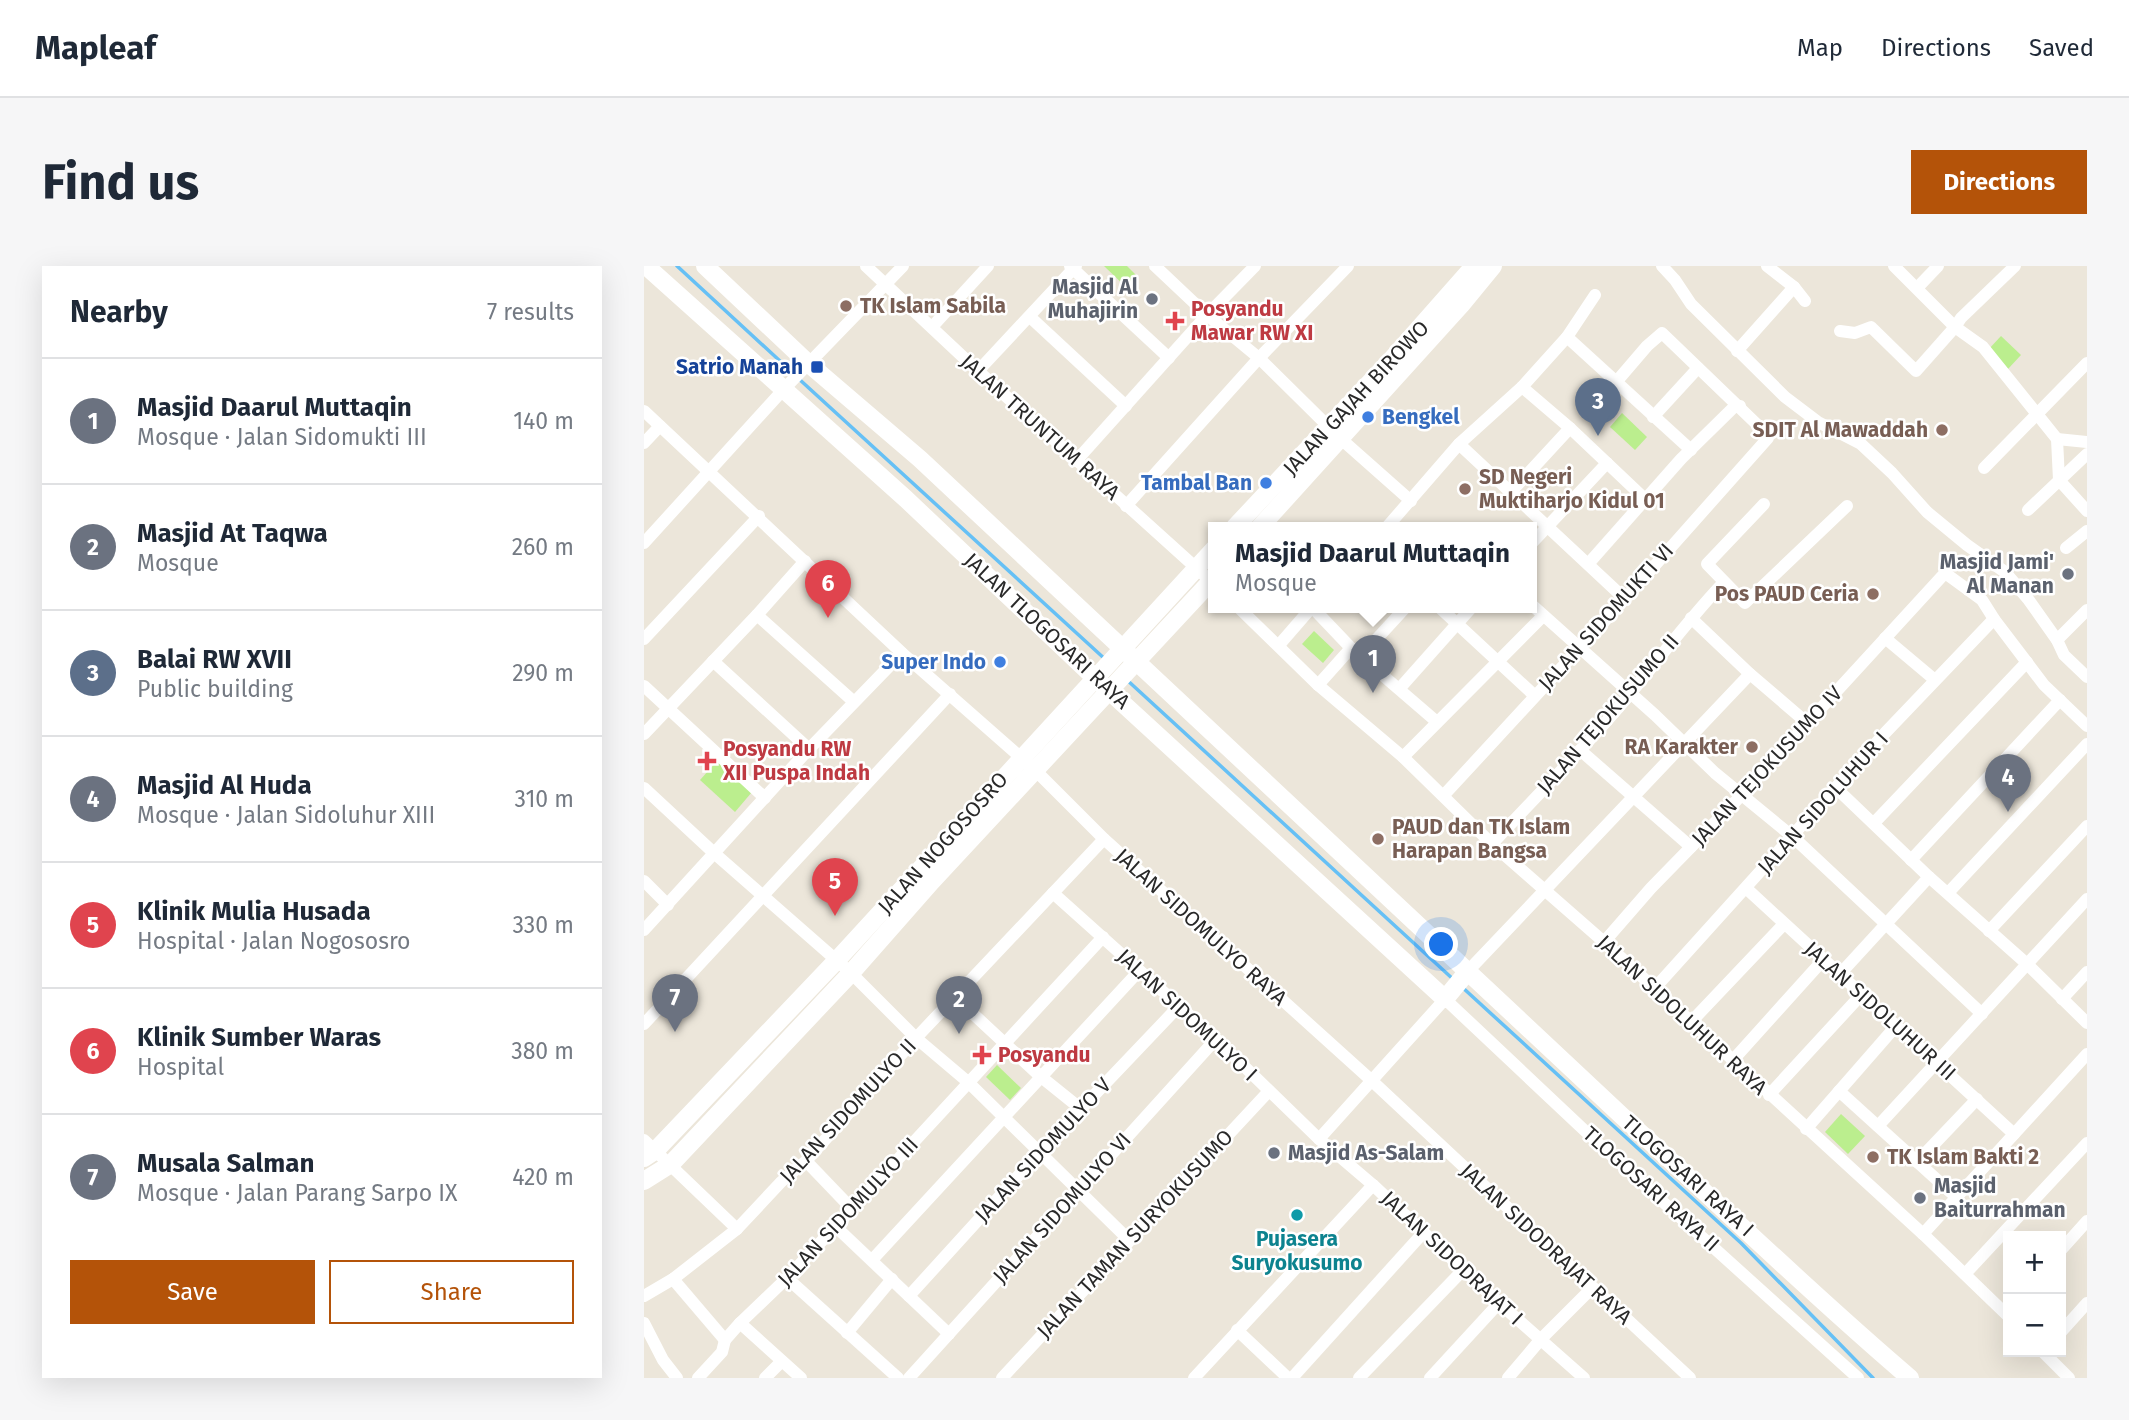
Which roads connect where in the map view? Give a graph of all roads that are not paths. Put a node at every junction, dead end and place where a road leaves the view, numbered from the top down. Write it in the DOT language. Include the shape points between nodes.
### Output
graph roads {
  1 [pos="646,266"];
  2 [pos="705,266"];
  3 [pos="866,266"];
  4 [pos="902,266"];
  5 [pos="988,266"];
  6 [pos="1155,266"];
  7 [pos="1662,266"];
  8 [pos="1767,266"];
  9 [pos="1894,266"];
  10 [pos="1938,266"];
  11 [pos="2015,266"];
  12 [pos="1073,267"];
  13 [pos="1253,267"];
  14 [pos="1345,267"];
  15 [pos="1485,267"];
  16 [pos="886,285"];
  17 [pos="1794,288"];
  18 [pos="1917,288"];
  19 [pos="1595,295"];
  20 [pos="1805,301"];
  21 [pos="1208,315"];
  22 [pos="1030,317"];
  23 [pos="932,327"];
  24 [pos="1955,327"];
  25 [pos="1840,331"];
  26 [pos="1567,337"];
  27 [pos="1737,351"];
  28 [pos="1169,358"];
  29 [pos="1259,358"];
  30 [pos="2087,363"];
  31 [pos="807,366"];
  32 [pos="1698,368"];
  33 [pos="978,371"];
  34 [pos="1617,381"];
  35 [pos="1522,387"];
  36 [pos="785,388"];
  37 [pos="1126,406"];
  38 [pos="1740,406"];
  39 [pos="644,411"];
  40 [pos="2036,414"];
  41 [pos="1653,416"];
  42 [pos="660,426"];
  43 [pos="1570,428"];
  44 [pos="1335,433"];
  45 [pos="2057,439"];
  46 [pos="2087,442"];
  47 [pos="644,443"];
  48 [pos="1459,444"];
  49 [pos="1691,450"];
  50 [pos="2087,454"];
  51 [pos="1076,461"];
  52 [pos="1606,463"];
  53 [pos="1984,468"];
  54 [pos="709,472"];
  55 [pos="2059,480"];
  56 [pos="1510,493"];
  57 [pos="1646,499"];
  58 [pos="1411,501"];
  59 [pos="1764,505"];
  60 [pos="1126,506"];
  61 [pos="1847,506"];
  62 [pos="2028,510"];
  63 [pos="2087,511"];
  64 [pos="759,516"];
  65 [pos="1240,522"];
  66 [pos="1264,522"];
  67 [pos="1392,522"];
  68 [pos="1548,528"];
  69 [pos="2087,531"];
  70 [pos="1537,539"];
  71 [pos="644,542"];
  72 [pos="2066,548"];
  73 [pos="1208,555"];
  74 [pos="805,561"];
  75 [pos="1589,563"];
  76 [pos="1196,567"];
  77 [pos="1208,577"];
  78 [pos="1723,583"];
  79 [pos="1208,586"];
  80 [pos="1625,599"];
  81 [pos="1537,610"];
  82 [pos="2087,610"];
  83 [pos="1244,613"];
  84 [pos="1307,613"];
  85 [pos="1318,613"];
  86 [pos="1399,613"];
  87 [pos="1445,613"];
  88 [pos="1467,613"];
  89 [pos="757,615"];
  90 [pos="1543,616"];
  91 [pos="1691,618"];
  92 [pos="1994,620"];
  93 [pos="1457,625"];
  94 [pos="1885,638"];
  95 [pos="644,639"];
  96 [pos="2057,640"];
  97 [pos="1279,645"];
  98 [pos="1121,648"];
  99 [pos="1580,648"];
  100 [pos="1356,652"];
  101 [pos="902,653"];
  102 [pos="713,661"];
  103 [pos="1135,661"];
  104 [pos="1497,661"];
  105 [pos="2027,662"];
  106 [pos="1098,673"];
  107 [pos="1750,674"];
  108 [pos="2087,677"];
  109 [pos="1935,680"];
  110 [pos="1318,685"];
  111 [pos="644,686"];
  112 [pos="1111,686"];
  113 [pos="1399,688"];
  114 [pos="950,694"];
  115 [pos="1629,695"];
  116 [pos="1535,696"];
  117 [pos="2060,700"];
  118 [pos="853,702"];
  119 [pos="667,708"];
  120 [pos="1437,722"];
  121 [pos="1806,722"];
  122 [pos="2087,726"];
  123 [pos="644,734"];
  124 [pos="1684,744"];
  125 [pos="2087,744"];
  126 [pos="809,749"];
  127 [pos="1580,750"];
  128 [pos="1403,757"];
  129 [pos="1020,758"];
  130 [pos="1035,770"];
  131 [pos="644,788"];
  132 [pos="1836,788"];
  133 [pos="1444,794"];
  134 [pos="1741,795"];
  135 [pos="765,798"];
  136 [pos="1634,798"];
  137 [pos="1874,823"];
  138 [pos="2087,826"];
  139 [pos="1793,837"];
  140 [pos="1104,839"];
  141 [pos="1492,844"];
  142 [pos="1691,848"];
  143 [pos="714,853"];
  144 [pos="1911,860"];
  145 [pos="1930,877"];
  146 [pos="644,881"];
  147 [pos="1747,889"];
  148 [pos="1545,891"];
  149 [pos="1053,893"];
  150 [pos="1948,893"];
  151 [pos="764,895"];
  152 [pos="2087,899"];
  153 [pos="668,905"];
  154 [pos="1784,924"];
  155 [pos="1886,925"];
  156 [pos="644,930"];
  157 [pos="1989,932"];
  158 [pos="1103,937"];
  159 [pos="1604,942"];
  160 [pos="1824,959"];
  161 [pos="837,960"];
  162 [pos="2027,964"];
  163 [pos="1139,971"];
  164 [pos="2087,972"];
  165 [pos="851,973"];
  166 [pos="1466,973"];
  167 [pos="1840,974"];
  168 [pos="1654,989"];
  169 [pos="1861,995"];
  170 [pos="1447,996"];
  171 [pos="956,998"];
  172 [pos="2062,999"];
  173 [pos="1179,1006"];
  174 [pos="1982,1014"];
  175 [pos="1691,1022"];
  176 [pos="2087,1023"];
  177 [pos="644,1024"];
  178 [pos="1896,1026"];
  179 [pos="916,1038"];
  180 [pos="1216,1039"];
  181 [pos="1006,1044"];
  182 [pos="1733,1060"];
  183 [pos="1937,1062"];
  184 [pos="2084,1063"];
  185 [pos="1040,1076"];
  186 [pos="1371,1080"];
  187 [pos="968,1082"];
  188 [pos="1269,1091"];
  189 [pos="1839,1091"];
  190 [pos="1769,1095"];
  191 [pos="1977,1099"];
  192 [pos="1081,1109"];
  193 [pos="1005,1116"];
  194 [pos="1878,1126"];
  195 [pos="1806,1129"];
  196 [pos="2014,1133"];
  197 [pos="1319,1139"];
  198 [pos="2087,1143"];
  199 [pos="648,1149"];
  200 [pos="1040,1152"];
  201 [pos="806,1161"];
  202 [pos="1917,1162"];
  203 [pos="671,1164"];
  204 [pos="644,1181"];
  205 [pos="1373,1185"];
  206 [pos="1078,1189"];
  207 [pos="1956,1197"];
  208 [pos="852,1209"];
  209 [pos="2087,1221"];
  210 [pos="835,1226"];
  211 [pos="737,1229"];
  212 [pos="1423,1234"];
  213 [pos="1923,1234"];
  214 [pos="1129,1240"];
  215 [pos="2066,1244"];
  216 [pos="872,1260"];
  217 [pos="1464,1269"];
  218 [pos="1965,1275"];
  219 [pos="787,1278"];
  220 [pos="673,1279"];
  221 [pos="892,1279"];
  222 [pos="1592,1288"];
  223 [pos="644,1296"];
  224 [pos="909,1296"];
  225 [pos="1499,1303"];
  226 [pos="2087,1303"];
  227 [pos="2003,1308"];
  228 [pos="740,1323"];
  229 [pos="644,1324"];
  230 [pos="2066,1326"];
  231 [pos="1237,1330"];
  232 [pos="847,1333"];
  233 [pos="949,1334"];
  234 [pos="1541,1339"];
  235 [pos="725,1340"];
  236 [pos="2048,1357"];
  237 [pos="781,1362"];
  238 [pos="1581,1377"];
  239 [pos="677,1378"];
  240 [pos="698,1378"];
  241 [pos="765,1378"];
  242 [pos="801,1378"];
  243 [pos="898,1378"];
  244 [pos="909,1378"];
  245 [pos="1002,1378"];
  246 [pos="1194,1378"];
  247 [pos="1290,1378"];
  248 [pos="1359,1378"];
  249 [pos="1430,1378"];
  250 [pos="1508,1378"];
  251 [pos="1690,1378"];
  252 [pos="1858,1378"];
  253 [pos="1910,1378"];
  254 [pos="2069,1378"];
  1 -- 36 [label="street, JALAN TLOGOSARI RAYA"];
  2 -- 31 [label="street, JALAN TLOGOSARI RAYA"];
  3 -- 16 [label="street, JALAN TRUNTUM RAYA"];
  4 -- 16 [label="street"];
  5 -- 23 [label="street"];
  6 -- 21 [label="street"];
  7 -- 27 [label="street"];
  8 -- 17 [label="street"];
  9 -- 18 [label="street"];
  10 -- 18 [label="street"];
  11 -- 24 [label="street"];
  12 -- 22 [label="street"];
  12 -- 28 [label="street"];
  13 -- 21 [label="street"];
  14 -- 29 [label="street"];
  15 -- 44 [label="street, JALAN GAJAH BIROWO"];
  16 -- 23 [label="street, JALAN TRUNTUM RAYA"];
  16 -- 31 [label="street"];
  17 -- 20 [label="street"];
  17 -- 27 [label="street"];
  18 -- 24 [label="street"];
  19 -- 26 [label="street"];
  21 -- 28 [label="street"];
  21 -- 29 [label="street"];
  22 -- 33 [label="street"];
  22 -- 37 [label="street"];
  23 -- 33 [label="street, JALAN TRUNTUM RAYA"];
  24 -- 25 [label="street" via="1916,371 1871,327"];
  24 -- 40 [label="street" via="1983,348"];
  26 -- 34 [label="street"];
  26 -- 35 [label="street"];
  27 -- 96 [label="street" via="1810,417 1861,444 1927,512 2005,572"];
  28 -- 37 [label="street"];
  29 -- 44 [label="street"];
  29 -- 60 [label="street"];
  30 -- 40 [label="street"];
  31 -- 36 [label="street"];
  31 -- 98 [label="street, JALAN TLOGOSARI RAYA" via="920,459"];
  32 -- 34 [label="street" via="1662,333"];
  32 -- 38 [label="street"];
  32 -- 41 [label="street"];
  33 -- 51 [label="street, JALAN TRUNTUM RAYA"];
  34 -- 41 [label="street"];
  35 -- 43 [label="street"];
  35 -- 48 [label="street"];
  36 -- 54 [label="street"];
  36 -- 106 [label="street, JALAN TLOGOSARI RAYA"];
  37 -- 51 [label="street"];
  38 -- 49 [label="street"];
  38 -- 80 [label="street, JALAN SIDOMUKTI VI" via="1768,438"];
  39 -- 42 [label="street, JALAN SIDOMULYO RAYA"];
  40 -- 45 [label="street"];
  40 -- 53 [label="street"];
  41 -- 49 [label="street"];
  42 -- 47 [label="street"];
  42 -- 54 [label="street, JALAN SIDOMULYO RAYA"];
  43 -- 52 [label="street"];
  43 -- 56 [label="street"];
  44 -- 58 [label="street"];
  44 -- 65 [label="street, JALAN GAJAH BIROWO"];
  44 -- 66 [label="street, JALAN GAJAH BIROWO"];
  45 -- 46 [label="street"];
  45 -- 55 [label="street"];
  48 -- 56 [label="street"];
  48 -- 58 [label="street"];
  49 -- 57 [label="street"];
  50 -- 55 [label="street"];
  51 -- 60 [label="street, JALAN TRUNTUM RAYA"];
  52 -- 57 [label="street"];
  52 -- 68 [label="street"];
  54 -- 64 [label="street, JALAN SIDOMULYO RAYA"];
  54 -- 71 [label="street"];
  55 -- 62 [label="street"];
  55 -- 63 [label="street"];
  56 -- 68 [label="street"];
  57 -- 75 [label="street"];
  58 -- 67 [label="street"];
  59 -- 78 [label="street" via="1707,564"];
  60 -- 76 [label="street, JALAN TRUNTUM RAYA"];
  61 -- 78 [label="street" via="1748,603"];
  64 -- 74 [label="street, JALAN SIDOMULYO RAYA"];
  64 -- 95 [label="street"];
  68 -- 70 [label="street"];
  68 -- 75 [label="street"];
  69 -- 72 [label="street"];
  73 -- 76 [label="street"];
  74 -- 89 [label="street"];
  74 -- 101 [label="street, JALAN SIDOMULYO RAYA"];
  75 -- 80 [label="street"];
  76 -- 77 [label="street, JALAN TRUNTUM RAYA"];
  76 -- 98 [label="street"];
  78 -- 91 [label="street, JALAN TEJOKUSUMO II"];
  79 -- 103 [label="street"];
  80 -- 99 [label="street, JALAN SIDOMUKTI VI"];
  81 -- 90 [label="street"];
  82 -- 96 [label="street"];
  83 -- 97 [label="street, JALAN SIDOLUHUR RAYA"];
  84 -- 97 [label="street"];
  85 -- 100 [label="street"];
  86 -- 100 [label="street"];
  87 -- 93 [label="street"];
  88 -- 93 [label="street"];
  89 -- 102 [label="street"];
  89 -- 118 [label="street"];
  90 -- 99 [label="street"];
  90 -- 104 [label="street"];
  91 -- 107 [label="street"];
  91 -- 115 [label="street, JALAN TEJOKUSUMO II"];
  92 -- 94 [label="street, JALAN TEJOKUSUMO IV" via="1982,600 1945,573"];
  92 -- 105 [label="street"];
  92 -- 109 [label="street, JALAN SIDOLUHUR I"];
  93 -- 104 [label="street"];
  93 -- 113 [label="street"];
  94 -- 109 [label="street"];
  94 -- 121 [label="street, JALAN TEJOKUSUMO IV"];
  96 -- 108 [label="street" via="2064,655"];
  97 -- 110 [label="street, JALAN SIDOLUHUR RAYA"];
  98 -- 103 [label="street, JALAN TLOGOSARI RAYA"];
  98 -- 106 [label="street, JALAN NOGOSOSRO"];
  99 -- 115 [label="street"];
  99 -- 116 [label="street, JALAN SIDOMUKTI VI"];
  100 -- 110 [label="street"];
  100 -- 113 [label="street"];
  101 -- 114 [label="street, JALAN SIDOMULYO RAYA"];
  101 -- 118 [label="street"];
  102 -- 119 [label="street"];
  102 -- 126 [label="street"];
  103 -- 112 [label="street, JALAN NOGOSOSRO"];
  103 -- 166 [label="street, JALAN TLOGOSARI RAYA"];
  104 -- 116 [label="street"];
  104 -- 120 [label="street"];
  105 -- 117 [label="street"];
  105 -- 137 [label="street"];
  106 -- 112 [label="street, JALAN TLOGOSARI RAYA"];
  106 -- 129 [label="street, JALAN NOGOSOSRO"];
  107 -- 121 [label="street"];
  107 -- 124 [label="street"];
  109 -- 132 [label="street, JALAN SIDOLUHUR I"];
  110 -- 128 [label="street, JALAN SIDOLUHUR RAYA"];
  111 -- 119 [label="street"];
  112 -- 130 [label="street, JALAN NOGOSOSRO"];
  112 -- 170 [label="street, JALAN TLOGOSARI RAYA"];
  113 -- 120 [label="street"];
  114 -- 129 [label="street, JALAN SIDOMULYO RAYA"];
  114 -- 151 [label="street"];
  115 -- 124 [label="street"];
  115 -- 127 [label="street, JALAN TEJOKUSUMO II"];
  116 -- 133 [label="street, JALAN SIDOMUKTI VI"];
  117 -- 122 [label="street"];
  117 -- 144 [label="street"];
  118 -- 126 [label="street"];
  119 -- 123 [label="street"];
  119 -- 135 [label="street"];
  120 -- 128 [label="street"];
  121 -- 134 [label="street, JALAN TEJOKUSUMO IV"];
  124 -- 134 [label="street"];
  124 -- 136 [label="street"];
  125 -- 150 [label="street"];
  126 -- 135 [label="street"];
  127 -- 136 [label="street"];
  127 -- 141 [label="street, JALAN TEJOKUSUMO II"];
  128 -- 133 [label="street, JALAN SIDOLUHUR RAYA"];
  129 -- 130 [label="street, JALAN SIDOMULYO RAYA"];
  129 -- 161 [label="street, JALAN NOGOSOSRO"];
  130 -- 140 [label="street, JALAN SIDOMULYO RAYA"];
  130 -- 165 [label="street, JALAN NOGOSOSRO"];
  131 -- 143 [label="street"];
  132 -- 137 [label="street"];
  132 -- 139 [label="street, JALAN SIDOLUHUR I"];
  133 -- 141 [label="street, JALAN SIDOLUHUR RAYA"];
  134 -- 139 [label="street"];
  134 -- 142 [label="street, JALAN TEJOKUSUMO IV"];
  135 -- 143 [label="street"];
  136 -- 142 [label="street"];
  136 -- 148 [label="street"];
  137 -- 144 [label="street"];
  138 -- 157 [label="street"];
  139 -- 147 [label="street, JALAN SIDOLUHUR I"];
  139 -- 155 [label="street"];
  140 -- 149 [label="street, JALAN SIDOMULYO II"];
  140 -- 186 [label="street, JALAN SIDOMULYO RAYA"];
  141 -- 148 [label="street, JALAN SIDOLUHUR RAYA"];
  142 -- 159 [label="street, JALAN TEJOKUSUMO IV"];
  143 -- 151 [label="street"];
  143 -- 153 [label="street"];
  144 -- 145 [label="street"];
  145 -- 150 [label="street"];
  145 -- 155 [label="street"];
  146 -- 153 [label="street"];
  147 -- 154 [label="street, JALAN SIDOLUHUR III"];
  147 -- 168 [label="street, JALAN SIDOLUHUR I"];
  148 -- 159 [label="street, JALAN SIDOLUHUR RAYA"];
  148 -- 166 [label="street"];
  149 -- 158 [label="street, JALAN SIDOMULYO I"];
  149 -- 171 [label="street, JALAN SIDOMULYO II"];
  150 -- 157 [label="street"];
  151 -- 161 [label="street"];
  151 -- 177 [label="street"];
  152 -- 162 [label="street"];
  153 -- 156 [label="street"];
  154 -- 160 [label="street, JALAN SIDOLUHUR III"];
  154 -- 175 [label="street"];
  155 -- 167 [label="street"];
  155 -- 174 [label="street"];
  157 -- 162 [label="street"];
  158 -- 163 [label="street, JALAN SIDOMULYO I"];
  158 -- 181 [label="street"];
  159 -- 168 [label="street, JALAN SIDOLUHUR RAYA"];
  160 -- 167 [label="street, JALAN SIDOLUHUR III"];
  160 -- 182 [label="street"];
  161 -- 165 [label="street"];
  161 -- 199 [label="street, JALAN NOGOSOSRO"];
  162 -- 172 [label="street"];
  162 -- 174 [label="street"];
  163 -- 173 [label="street, JALAN SIDOMULYO I"];
  163 -- 185 [label="street"];
  164 -- 172 [label="street"];
  165 -- 179 [label="street"];
  165 -- 203 [label="street, JALAN NOGOSOSRO"];
  166 -- 170 [label="street"];
  166 -- 253 [label="street, TLOGOSARI RAYA I"];
  167 -- 169 [label="street, JALAN SIDOLUHUR III"];
  168 -- 175 [label="street, JALAN SIDOLUHUR RAYA"];
  169 -- 178 [label="street, JALAN SIDOLUHUR III"];
  169 -- 190 [label="street"];
  170 -- 186 [label="street"];
  170 -- 252 [label="street, TLOGOSARI RAYA II" via="1600,1144"];
  171 -- 179 [label="street, JALAN SIDOMULYO II"];
  171 -- 181 [label="street"];
  172 -- 176 [label="street"];
  173 -- 180 [label="street, JALAN SIDOMULYO I"];
  173 -- 192 [label="street, JALAN SIDOMULYO V"];
  174 -- 183 [label="street"];
  175 -- 182 [label="street, JALAN SIDOLUHUR RAYA"];
  178 -- 183 [label="street, JALAN SIDOLUHUR III"];
  178 -- 189 [label="street"];
  179 -- 187 [label="street"];
  179 -- 201 [label="street, JALAN SIDOMULYO II"];
  180 -- 188 [label="street, JALAN SIDOMULYO I"];
  180 -- 206 [label="street, JALAN SIDOMULYO VI"];
  181 -- 185 [label="street"];
  181 -- 187 [label="street, JALAN SIDOMULYO III"];
  182 -- 190 [label="street, JALAN SIDOLUHUR RAYA"];
  183 -- 191 [label="street, JALAN SIDOLUHUR III"];
  183 -- 194 [label="street"];
  184 -- 196 [label="street"];
  185 -- 192 [label="street"];
  185 -- 193 [label="street"];
  186 -- 197 [label="street"];
  186 -- 222 [label="street, JALAN SIDODRAJAT RAYA"];
  187 -- 193 [label="street"];
  187 -- 208 [label="street, JALAN SIDOMULYO III"];
  188 -- 197 [label="street, JALAN SIDOMULYO I"];
  188 -- 214 [label="street, JALAN TAMAN SURYOKUSUMO"];
  189 -- 194 [label="street"];
  189 -- 195 [label="street"];
  190 -- 195 [label="street, JALAN SIDOLUHUR RAYA"];
  191 -- 196 [label="street, JALAN SIDOLUHUR III"];
  191 -- 202 [label="street"];
  192 -- 200 [label="street, JALAN SIDOMULYO V"];
  193 -- 200 [label="street"];
  193 -- 216 [label="street"];
  194 -- 202 [label="street"];
  195 -- 213 [label="street, JALAN SIDOLUHUR RAYA"];
  196 -- 207 [label="street"];
  197 -- 205 [label="street, JALAN SIDODRAJAT I"];
  198 -- 218 [label="street"];
  199 -- 203 [label="street"];
  200 -- 206 [label="street"];
  200 -- 224 [label="street, JALAN SIDOMULYO V"];
  201 -- 208 [label="street"];
  201 -- 211 [label="street, JALAN SIDOMULYO II"];
  202 -- 207 [label="street"];
  203 -- 204 [label="street, JALAN NOGOSOSRO"];
  203 -- 211 [label="street"];
  205 -- 212 [label="street, JALAN SIDODRAJAT I"];
  205 -- 231 [label="street"];
  206 -- 214 [label="street"];
  206 -- 233 [label="street, JALAN SIDOMULYO VI"];
  207 -- 213 [label="street"];
  208 -- 210 [label="street, JALAN SIDOMULYO III"];
  209 -- 215 [label="street"];
  210 -- 216 [label="street"];
  210 -- 219 [label="street, JALAN SIDOMULYO III"];
  211 -- 220 [label="street, JALAN SIDOMULYO II"];
  212 -- 217 [label="street, JALAN SIDODRAJAT I"];
  212 -- 247 [label="street"];
  213 -- 218 [label="street, JALAN SIDOLUHUR RAYA"];
  214 -- 245 [label="street, JALAN TAMAN SURYOKUSUMO"];
  216 -- 221 [label="street"];
  217 -- 225 [label="street, JALAN SIDODRAJAT I"];
  217 -- 248 [label="street"];
  218 -- 227 [label="street, JALAN SIDOLUHUR RAYA"];
  219 -- 228 [label="street, JALAN SIDOMULYO III"];
  219 -- 232 [label="street"];
  220 -- 223 [label="street, JALAN SIDOMULYO II"];
  220 -- 235 [label="street"];
  221 -- 224 [label="street"];
  221 -- 232 [label="street"];
  222 -- 234 [label="street"];
  222 -- 251 [label="street, JALAN SIDODRAJAT RAYA"];
  224 -- 233 [label="street"];
  225 -- 234 [label="street, JALAN SIDODRAJAT I"];
  225 -- 249 [label="street"];
  226 -- 230 [label="street"];
  228 -- 235 [label="street, JALAN SIDOMULYO III"];
  228 -- 237 [label="street"];
  229 -- 239 [label="street"];
  231 -- 246 [label="street"];
  231 -- 247 [label="street"];
  232 -- 243 [label="street"];
  233 -- 244 [label="street, JALAN SIDOMULYO VI"];
  234 -- 238 [label="street, JALAN SIDODRAJAT I"];
  234 -- 250 [label="street"];
  235 -- 240 [label="street, JALAN SIDOMULYO III" via="722,1352"];
  236 -- 254 [label="street"];
  237 -- 241 [label="street"];
  237 -- 242 [label="street"];
}
